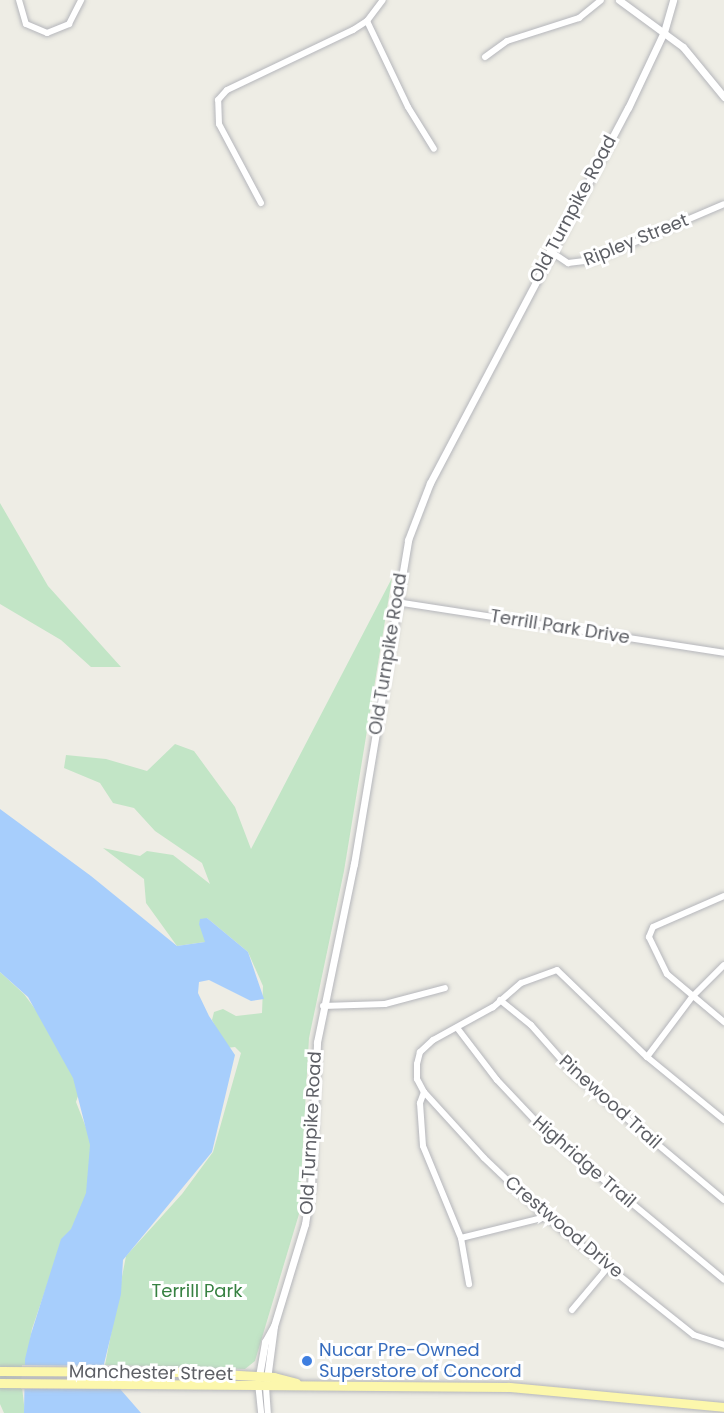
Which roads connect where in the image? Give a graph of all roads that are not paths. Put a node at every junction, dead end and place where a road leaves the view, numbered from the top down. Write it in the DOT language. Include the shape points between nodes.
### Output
graph roads {
  1 [pos="19,0"];
  2 [pos="81,0"];
  3 [pos="383,0"];
  4 [pos="601,0"];
  5 [pos="619,0"];
  6 [pos="673,0"];
  7 [pos="367,21"];
  8 [pos="664,32"];
  9 [pos="485,57"];
  10 [pos="724,97"];
  11 [pos="434,149"];
  12 [pos="261,203"];
  13 [pos="724,204"];
  14 [pos="550,251"];
  15 [pos="396,602"];
  16 [pos="724,653"];
  17 [pos="724,896"];
  18 [pos="724,965"];
  19 [pos="445,988"];
  20 [pos="692,997"];
  21 [pos="500,1000"];
  22 [pos="323,1006"];
  23 [pos="724,1022"];
  24 [pos="458,1029"];
  25 [pos="647,1057"];
  26 [pos="424,1092"];
  27 [pos="724,1120"];
  28 [pos="724,1200"];
  29 [pos="546,1217"];
  30 [pos="461,1238"];
  31 [pos="609,1266"];
  32 [pos="724,1280"];
  33 [pos="469,1284"];
  34 [pos="572,1310"];
  35 [pos="722,1343"];
  36 [pos="0,1371"];
  37 [pos="263,1376"];
  38 [pos="0,1383"];
  39 [pos="302,1384"];
  40 [pos="262,1387"];
  41 [pos="724,1407"];
  42 [pos="261,1413"];
  43 [pos="268,1413"];
  1 -- 2 [label="street" via="26,24 47,33 69,24"];
  3 -- 7 [label="street"];
  4 -- 9 [label="street" via="579,18 507,42"];
  5 -- 8 [label="street"];
  6 -- 8 [label="street, Old Turnpike Road"];
  7 -- 11 [label="street" via="408,107"];
  7 -- 12 [label="street" via="227,90 218,100 219,124"];
  8 -- 10 [label="street" via="692,56"];
  8 -- 14 [label="street, Old Turnpike Road" via="628,108"];
  13 -- 14 [label="street, Ripley Street" via="593,260 568,263"];
  14 -- 15 [label="street, Old Turnpike Road" via="430,483 408,540"];
  15 -- 16 [label="street, Terrill Park Drive"];
  15 -- 22 [label="street, Old Turnpike Road" via="354,864"];
  17 -- 20 [label="street" via="652,927 649,937 667,974"];
  18 -- 20 [label="street"];
  19 -- 22 [label="street" via="385,1004"];
  20 -- 23 [label="street"];
  20 -- 25 [label="street"];
  21 -- 24 [label="street"];
  21 -- 25 [label="street" via="521,983 557,970"];
  21 -- 28 [label="street, Pinewood Trail" via="531,1025 574,1075"];
  22 -- 37 [label="street, Old Turnpike Road" via="313,1086 310,1200"];
  24 -- 26 [label="street" via="433,1040 420,1052 417,1079"];
  24 -- 32 [label="street, Highridge Trail" via="497,1080 546,1132"];
  25 -- 27 [label="street"];
  26 -- 29 [label="street, Crestwood Drive" via="484,1158"];
  26 -- 30 [label="street" via="420,1103 423,1146"];
  29 -- 30 [label="street"];
  29 -- 31 [label="street, Crestwood Drive"];
  30 -- 33 [label="street"];
  31 -- 34 [label="street"];
  31 -- 35 [label="street, Crestwood Drive" via="694,1335"];
  36 -- 37 [label="main road, Manchester Street" via="164,1371"];
  37 -- 39 [label="main road, Manchester Street"];
  37 -- 40 [label="street, Old Turnpike Road"];
  38 -- 40 [label="main road, Manchester Street"];
  39 -- 40 [label="main road, Manchester Street"];
  39 -- 41 [label="main road, Manchester Street" via="549,1389"];
  40 -- 42 [label="street"];
  40 -- 43 [label="street"];
}
